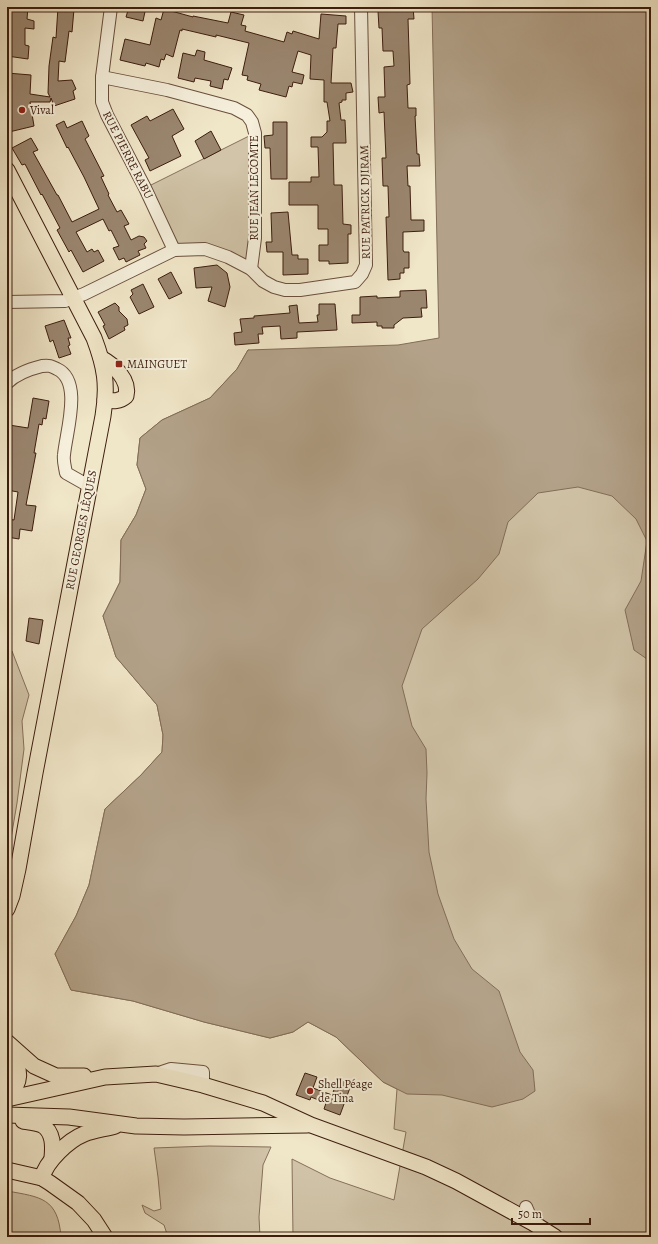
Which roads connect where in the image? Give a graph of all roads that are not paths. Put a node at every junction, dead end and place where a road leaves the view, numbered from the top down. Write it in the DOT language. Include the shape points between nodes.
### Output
graph roads {
  1 [pos="111,7"];
  2 [pos="360,7"];
  3 [pos="102,77"];
  4 [pos="7,170"];
  5 [pos="174,250"];
  6 [pos="251,269"];
  7 [pos="74,298"];
  8 [pos="7,302"];
  9 [pos="102,358"];
  10 [pos="7,383"];
  11 [pos="105,400"];
  12 [pos="90,486"];
  13 [pos="7,909"];
  14 [pos="8,1043"];
  15 [pos="105,1076"];
  16 [pos="7,1099"];
  17 [pos="7,1115"];
  18 [pos="311,1125"];
  19 [pos="136,1126"];
  20 [pos="52,1158"];
  21 [pos="7,1170"];
  22 [pos="42,1178"];
  23 [pos="526,1207"];
  24 [pos="533,1223"];
  25 [pos="106,1237"];
  26 [pos="555,1237"];
  1 -- 3 [label="street, RUE PIERRE RABU"];
  2 -- 6 [label="street, RUE PATRICK DJIRAM" via="366,265 355,282 300,290 274,287 263,281"];
  3 -- 5 [label="street, RUE PIERRE RABU" via="102,102 107,115"];
  3 -- 6 [label="street, RUE JEAN LECOMTE" via="166,90 234,108 247,115 255,133 255,238"];
  4 -- 7 [label="main road, RUE GEORGES LÈQUES"];
  5 -- 6 [label="street, RUE PATRICK DJIRAM" via="205,249"];
  5 -- 7 [label="street, RUE PATRICK DJIRAM"];
  7 -- 8 [label="street, RUE PATRICK DJIRAM" via="65,301"];
  7 -- 9 [label="main road, RUE GEORGES LÈQUES"];
  9 -- 11 [label="main road, RUE GEORGES LÈQUES"];
  9 -- 11 [label="main road" via="117,370 127,388 126,396 120,400"];
  10 -- 12 [label="street" via="32,369 49,365 64,372 70,386 70,420 63,456 66,473"];
  11 -- 12 [label="main road, RUE GEORGES LÈQUES"];
  12 -- 13 [label="main road, RUE GEORGES LÈQUES" via="18,869"];
  14 -- 15 [label="main road" via="34,1066 56,1076"];
  14 -- 16 [label="main road" via="20,1078 14,1092"];
  15 -- 16 [label="main road"];
  15 -- 18 [label="main road" via="156,1074 203,1084 263,1103"];
  17 -- 19 [label="main road" via="68,1117"];
  17 -- 20 [label="main road" via="43,1126 50,1133 53,1142"];
  18 -- 19 [label="main road"];
  18 -- 24 [label="main road" via="426,1167"];
  19 -- 20 [label="main road" via="117,1126 84,1134"];
  20 -- 22 [label="main road"];
  21 -- 22 [label="main road"];
  22 -- 25 [label="main road" via="78,1203"];
  23 -- 24 [label="street"];
  24 -- 26 [label="main road"];
}
